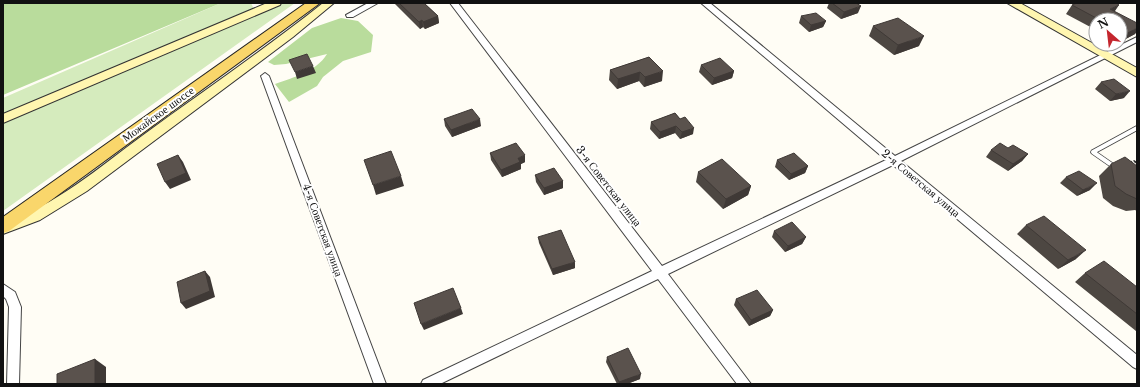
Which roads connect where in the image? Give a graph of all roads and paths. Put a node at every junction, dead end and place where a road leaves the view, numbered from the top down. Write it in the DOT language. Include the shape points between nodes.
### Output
graph roads {
  1 [pos="276,3"];
  2 [pos="301,3"];
  3 [pos="314,3"];
  4 [pos="329,3"];
  5 [pos="374,3"];
  6 [pos="454,3"];
  7 [pos="705,3"];
  8 [pos="1012,3"];
  9 [pos="350,15"];
  10 [pos="1137,39"];
  11 [pos="1105,55"];
  12 [pos="1137,73"];
  13 [pos="266,76"];
  14 [pos="3,119"];
  15 [pos="1137,128"];
  16 [pos="894,160"];
  17 [pos="1136,161"];
  18 [pos="1118,169"];
  19 [pos="3,215"];
  20 [pos="3,227"];
  21 [pos="660,272"];
  22 [pos="3,289"];
  23 [pos="1137,364"];
  24 [pos="14,384"];
  25 [pos="380,384"];
  26 [pos="427,384"];
  27 [pos="745,384"];
  1 -- 14 [label="main road"];
  2 -- 19 [label="main road, Можайское шоссе"];
  3 -- 20 [label="main road, Можайское шоссе"];
  4 -- 20 [label="main road" via="82,187 32,218"];
  5 -- 9 [label="street"];
  6 -- 21 [label="street, 3-я Советская улица"];
  7 -- 16 [label="street, 2-я Советская улица"];
  8 -- 11 [label="main road"];
  10 -- 11 [label="street"];
  11 -- 12 [label="main road"];
  11 -- 16 [label="street"];
  13 -- 25 [label="street, 4-я Советская улица"];
  15 -- 18 [label="lane" via="1093,152"];
  16 -- 21 [label="street"];
  16 -- 23 [label="street, 2-я Советская улица"];
  17 -- 18 [label="path"];
  21 -- 26 [label="street"];
  21 -- 27 [label="street, 3-я Советская улица"];
  22 -- 24 [label="street" via="12,296 14,307"];
}
